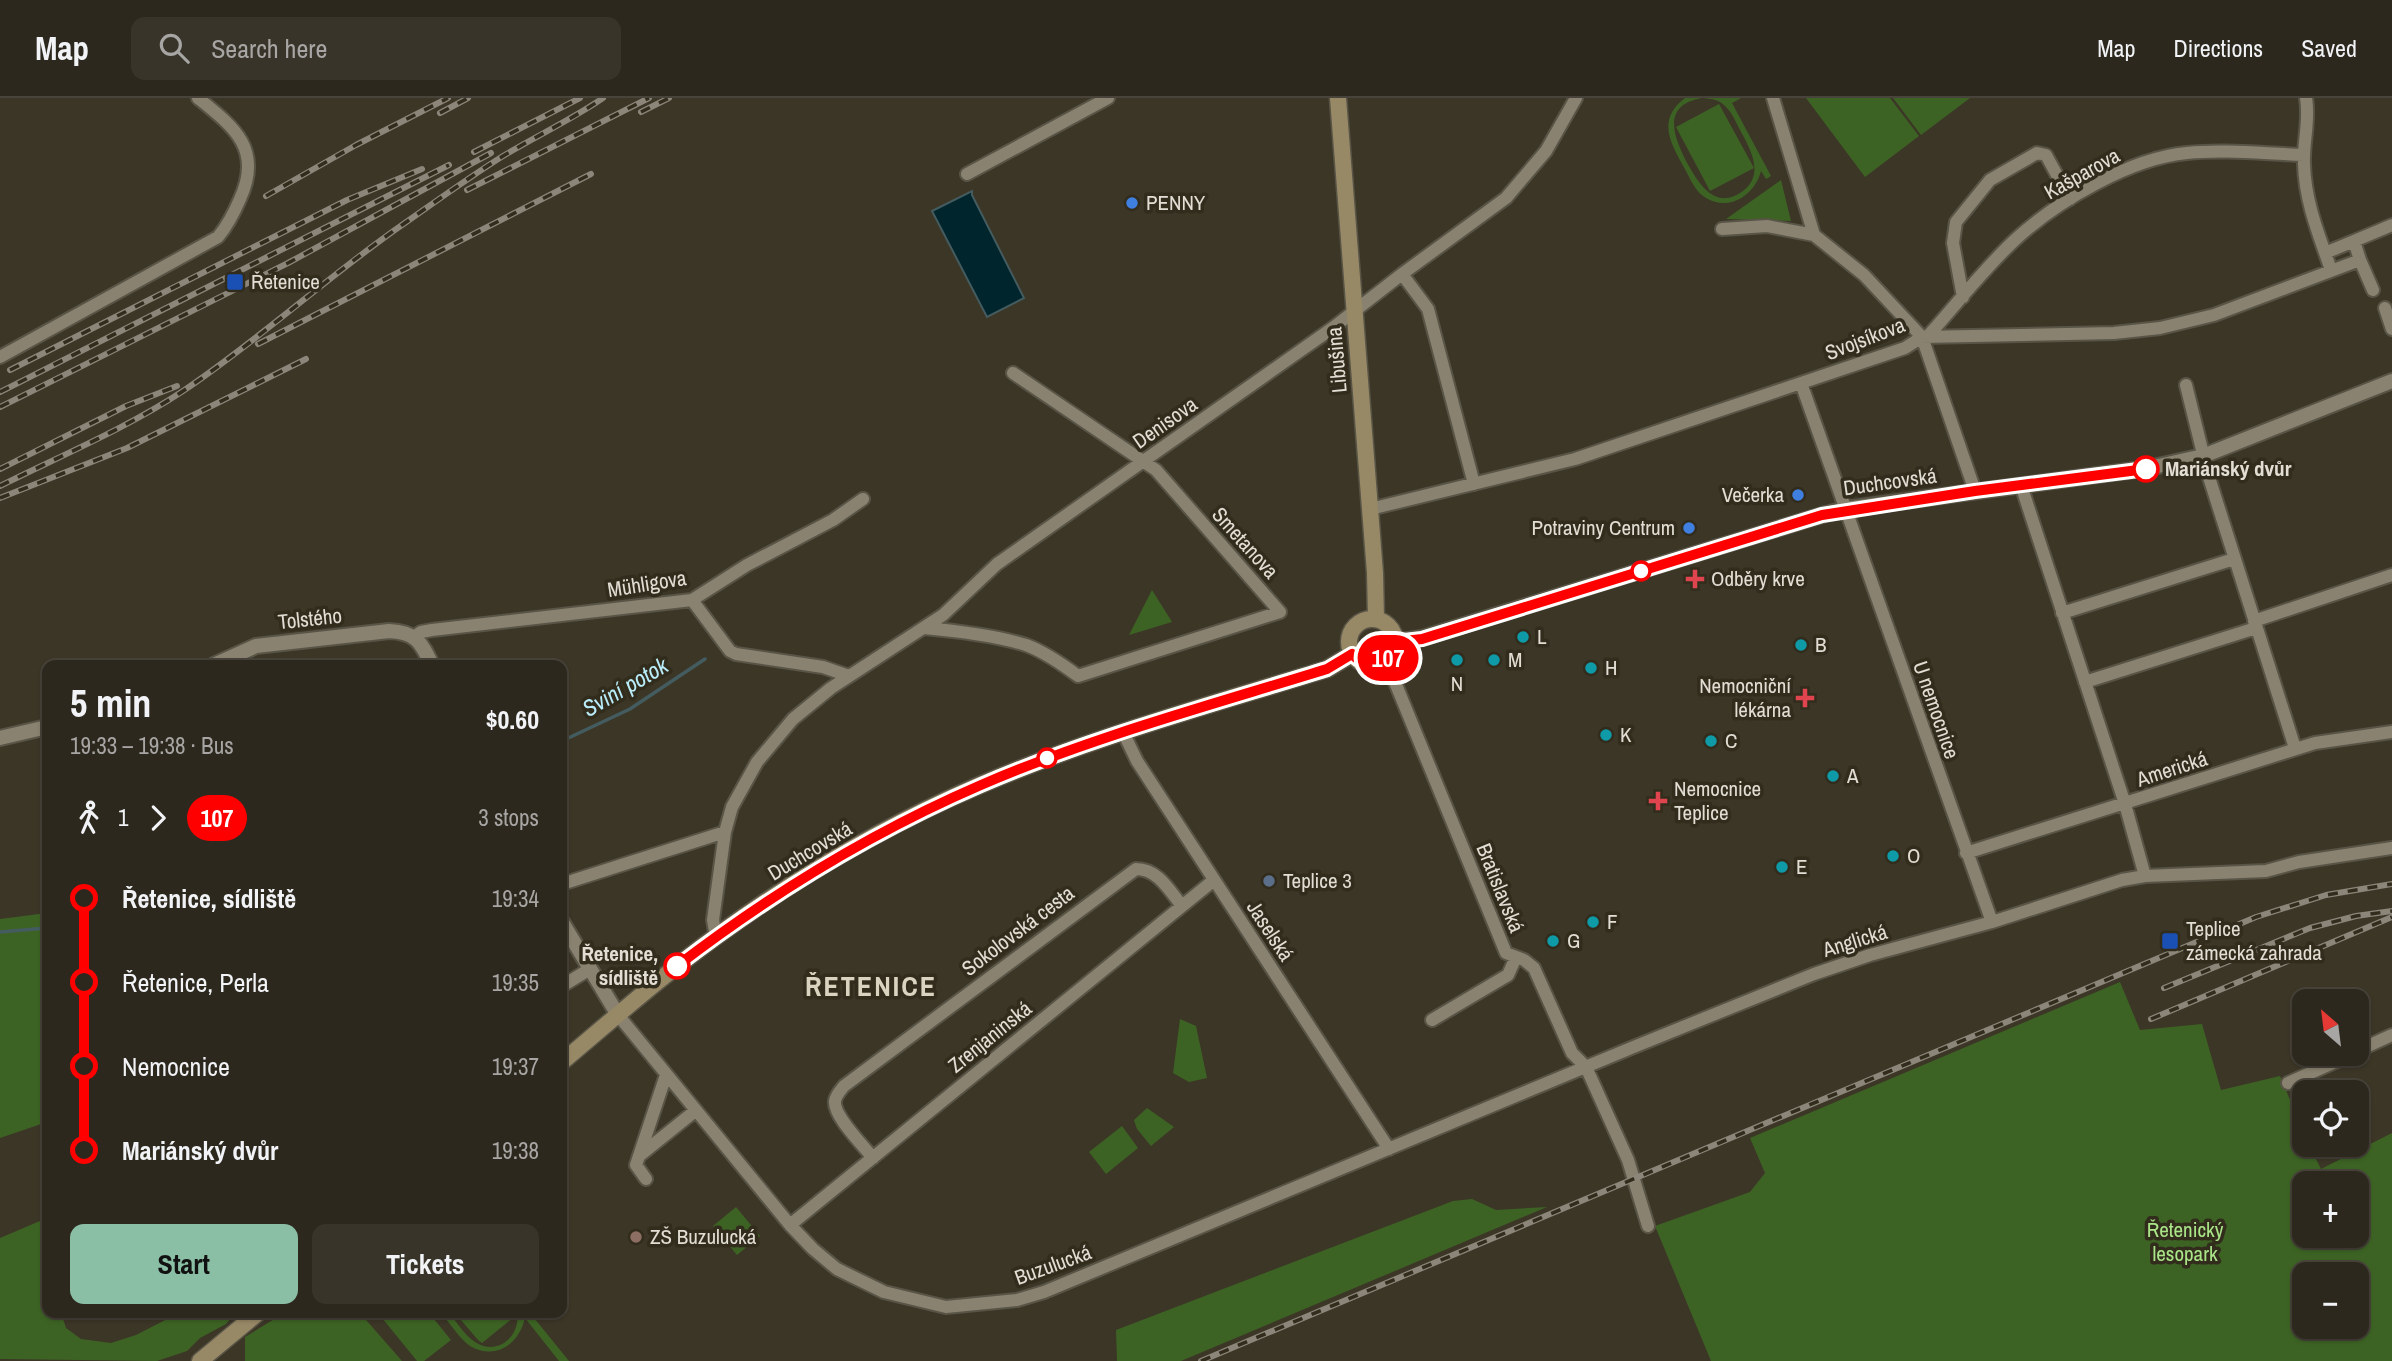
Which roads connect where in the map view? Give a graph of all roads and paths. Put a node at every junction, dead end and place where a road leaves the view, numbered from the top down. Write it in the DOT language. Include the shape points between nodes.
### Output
graph roads {
  1 [pos="198,98"];
  2 [pos="1108,98"];
  3 [pos="1338,98"];
  4 [pos="1576,98"];
  5 [pos="1773,98"];
  6 [pos="2306,98"];
  7 [pos="2304,155"];
  8 [pos="967,174"];
  9 [pos="2070,199"];
  10 [pos="2392,225"];
  11 [pos="1722,229"];
  12 [pos="1814,235"];
  13 [pos="2354,241"];
  14 [pos="2325,253"];
  15 [pos="2360,260"];
  16 [pos="2331,270"];
  17 [pos="1402,274"];
  18 [pos="2373,290"];
  19 [pos="1963,297"];
  20 [pos="2385,308"];
  21 [pos="1354,312"];
  22 [pos="2392,329"];
  23 [pos="1925,337"];
  24 [pos="0,357"];
  25 [pos="1013,373"];
  26 [pos="2392,381"];
  27 [pos="1801,383"];
  28 [pos="2186,386"];
  29 [pos="2203,456"];
  30 [pos="1143,461"];
  31 [pos="1474,484"];
  32 [pos="2021,485"];
  33 [pos="1975,491"];
  34 [pos="863,499"];
  35 [pos="1370,509"];
  36 [pos="1846,509"];
  37 [pos="2234,559"];
  38 [pos="2392,575"];
  39 [pos="692,600"];
  40 [pos="2062,613"];
  41 [pos="1376,619"];
  42 [pos="2255,624"];
  43 [pos="924,628"];
  44 [pos="414,637"];
  45 [pos="1395,642"];
  46 [pos="1352,654"];
  47 [pos="224,660"];
  48 [pos="429,660"];
  49 [pos="1385,661"];
  50 [pos="849,676"];
  51 [pos="2085,682"];
  52 [pos="42,728"];
  53 [pos="1123,732"];
  54 [pos="2392,732"];
  55 [pos="0,738"];
  56 [pos="2295,748"];
  57 [pos="2125,804"];
  58 [pos="724,832"];
  59 [pos="2392,848"];
  60 [pos="1966,853"];
  61 [pos="2145,876"];
  62 [pos="1214,880"];
  63 [pos="567,882"];
  64 [pos="1182,906"];
  65 [pos="1992,922"];
  66 [pos="567,931"];
  67 [pos="716,937"];
  68 [pos="1516,957"];
  69 [pos="590,970"];
  70 [pos="567,983"];
  71 [pos="618,1015"];
  72 [pos="1432,1020"];
  73 [pos="2392,1035"];
  74 [pos="2370,1045"];
  75 [pos="567,1058"];
  76 [pos="2325,1066"];
  77 [pos="1586,1067"];
  78 [pos="666,1075"];
  79 [pos="2288,1083"];
  80 [pos="695,1111"];
  81 [pos="1389,1149"];
  82 [pos="639,1156"];
  83 [pos="873,1158"];
  84 [pos="646,1179"];
  85 [pos="790,1225"];
  86 [pos="1648,1226"];
  87 [pos="252,1318"];
  88 [pos="200,1361"];
  1 -- 24 [label="street" via="233,127 248,161 248,180 227,226 218,237"];
  2 -- 8 [label="street"];
  3 -- 21 [label="main road, Libušina"];
  4 -- 17 [label="street, Denisova" via="1546,151 1506,198"];
  5 -- 12 [label="street"];
  6 -- 7 [label="street"];
  7 -- 9 [label="street, Kašparova" via="2186,153 2118,172"];
  7 -- 14 [label="street" via="2310,209"];
  9 -- 19 [label="street, Kašparova" via="2018,237"];
  9 -- 19 [label="street" via="2046,155 2037,153 1990,180 1956,222 1954,243"];
  10 -- 13 [label="street"];
  11 -- 12 [label="street" via="1767,226"];
  12 -- 23 [label="street" via="1864,275"];
  13 -- 14 [label="street"];
  13 -- 15 [label="street"];
  14 -- 16 [label="street"];
  15 -- 16 [label="street, Svojsíkova"];
  15 -- 18 [label="street"];
  16 -- 23 [label="street, Svojsíkova" via="2214,315 2160,328"];
  17 -- 21 [label="street, Denisova"];
  17 -- 31 [label="street" via="1428,309"];
  19 -- 23 [label="street, Kašparova"];
  20 -- 22 [label="street"];
  21 -- 30 [label="street, Denisova"];
  21 -- 35 [label="main road, Libušina"];
  23 -- 27 [label="street, Svojsíkova"];
  23 -- 33 [label="street"];
  25 -- 30 [label="street, Smetanova"];
  26 -- 29 [label="street, Duchcovská"];
  27 -- 31 [label="street, Svojsíkova" via="1575,458"];
  27 -- 36 [label="street, U nemocnice"];
  28 -- 29 [label="street"];
  29 -- 32 [label="street, Duchcovská"];
  29 -- 37 [label="street"];
  30 -- 43 [label="street, Denisova" via="998,564"];
  30 -- 43 [label="street, Smetanova" via="1156,470 1280,612 1078,676 1027,646"];
  31 -- 35 [label="street, Svojsíkova"];
  32 -- 33 [label="street, Duchcovská"];
  32 -- 40 [label="street"];
  33 -- 36 [label="street, Duchcovská"];
  34 -- 39 [label="street, Mühligova"];
  35 -- 41 [label="main road, Libušina"];
  36 -- 45 [label="street, Duchcovská" via="1422,639"];
  36 -- 60 [label="street, U nemocnice"];
  37 -- 40 [label="street"];
  37 -- 42 [label="street"];
  38 -- 42 [label="street"];
  39 -- 44 [label="street, Mühligova" via="432,630"];
  39 -- 50 [label="street" via="726,648 736,654 823,667"];
  40 -- 51 [label="street"];
  41 -- 45 [label="main road" via="1391,628"];
  41 -- 46 [label="main road" via="1365,620 1352,631"];
  42 -- 51 [label="street"];
  42 -- 56 [label="street"];
  43 -- 50 [label="street, Denisova"];
  44 -- 47 [label="street, Tolstého" via="388,631 273,644"];
  44 -- 48 [label="street"];
  45 -- 49 [label="main road"];
  46 -- 49 [label="main road" via="1363,664"];
  46 -- 53 [label="main road, Duchcovská" via="1327,669"];
  49 -- 68 [label="street, Bratislavská" via="1506,953"];
  50 -- 58 [label="street, Denisova" via="793,719 757,762"];
  51 -- 57 [label="street"];
  52 -- 55 [label="street"];
  53 -- 62 [label="street, Jaselská"];
  53 -- 67 [label="main road, Duchcovská" via="993,779 905,820 797,882"];
  54 -- 56 [label="street, Americká"];
  56 -- 57 [label="street, Americká"];
  57 -- 60 [label="street, Americká"];
  57 -- 61 [label="street"];
  58 -- 63 [label="street"];
  58 -- 67 [label="street, Denisova" via="713,920"];
  59 -- 61 [label="street, Anglická" via="2266,871"];
  60 -- 65 [label="street, U nemocnice"];
  61 -- 65 [label="street, Anglická"];
  62 -- 64 [label="street, Zrenjaninská"];
  62 -- 81 [label="street, Jaselská"];
  64 -- 83 [label="street, Zrenjaninská"];
  64 -- 83 [label="street, Sokolovská cesta" via="1155,874 1136,869 844,1086 837,1094 837,1112"];
  65 -- 77 [label="street, Anglická" via="1814,974"];
  66 -- 69 [label="street"];
  67 -- 71 [label="main road, Duchcovská"];
  68 -- 72 [label="street" via="1508,975"];
  68 -- 77 [label="street, Bratislavská" via="1534,968 1572,1053"];
  69 -- 70 [label="street"];
  69 -- 71 [label="street"];
  71 -- 75 [label="main road, Duchcovská"];
  71 -- 78 [label="street, Buzulucká"];
  73 -- 74 [label="street"];
  76 -- 79 [label="street"];
  77 -- 81 [label="street, Buzulucká"];
  77 -- 86 [label="street, Bratislavská" via="1628,1160"];
  78 -- 80 [label="street, Buzulucká"];
  78 -- 82 [label="street"];
  80 -- 82 [label="street"];
  80 -- 85 [label="street, Buzulucká"];
  81 -- 85 [label="street, Buzulucká" via="1017,1300 946,1307 884,1292 837,1269"];
  82 -- 84 [label="street" via="636,1165"];
  83 -- 85 [label="street, Zrenjaninská"];
  87 -- 88 [label="main road"];
}
